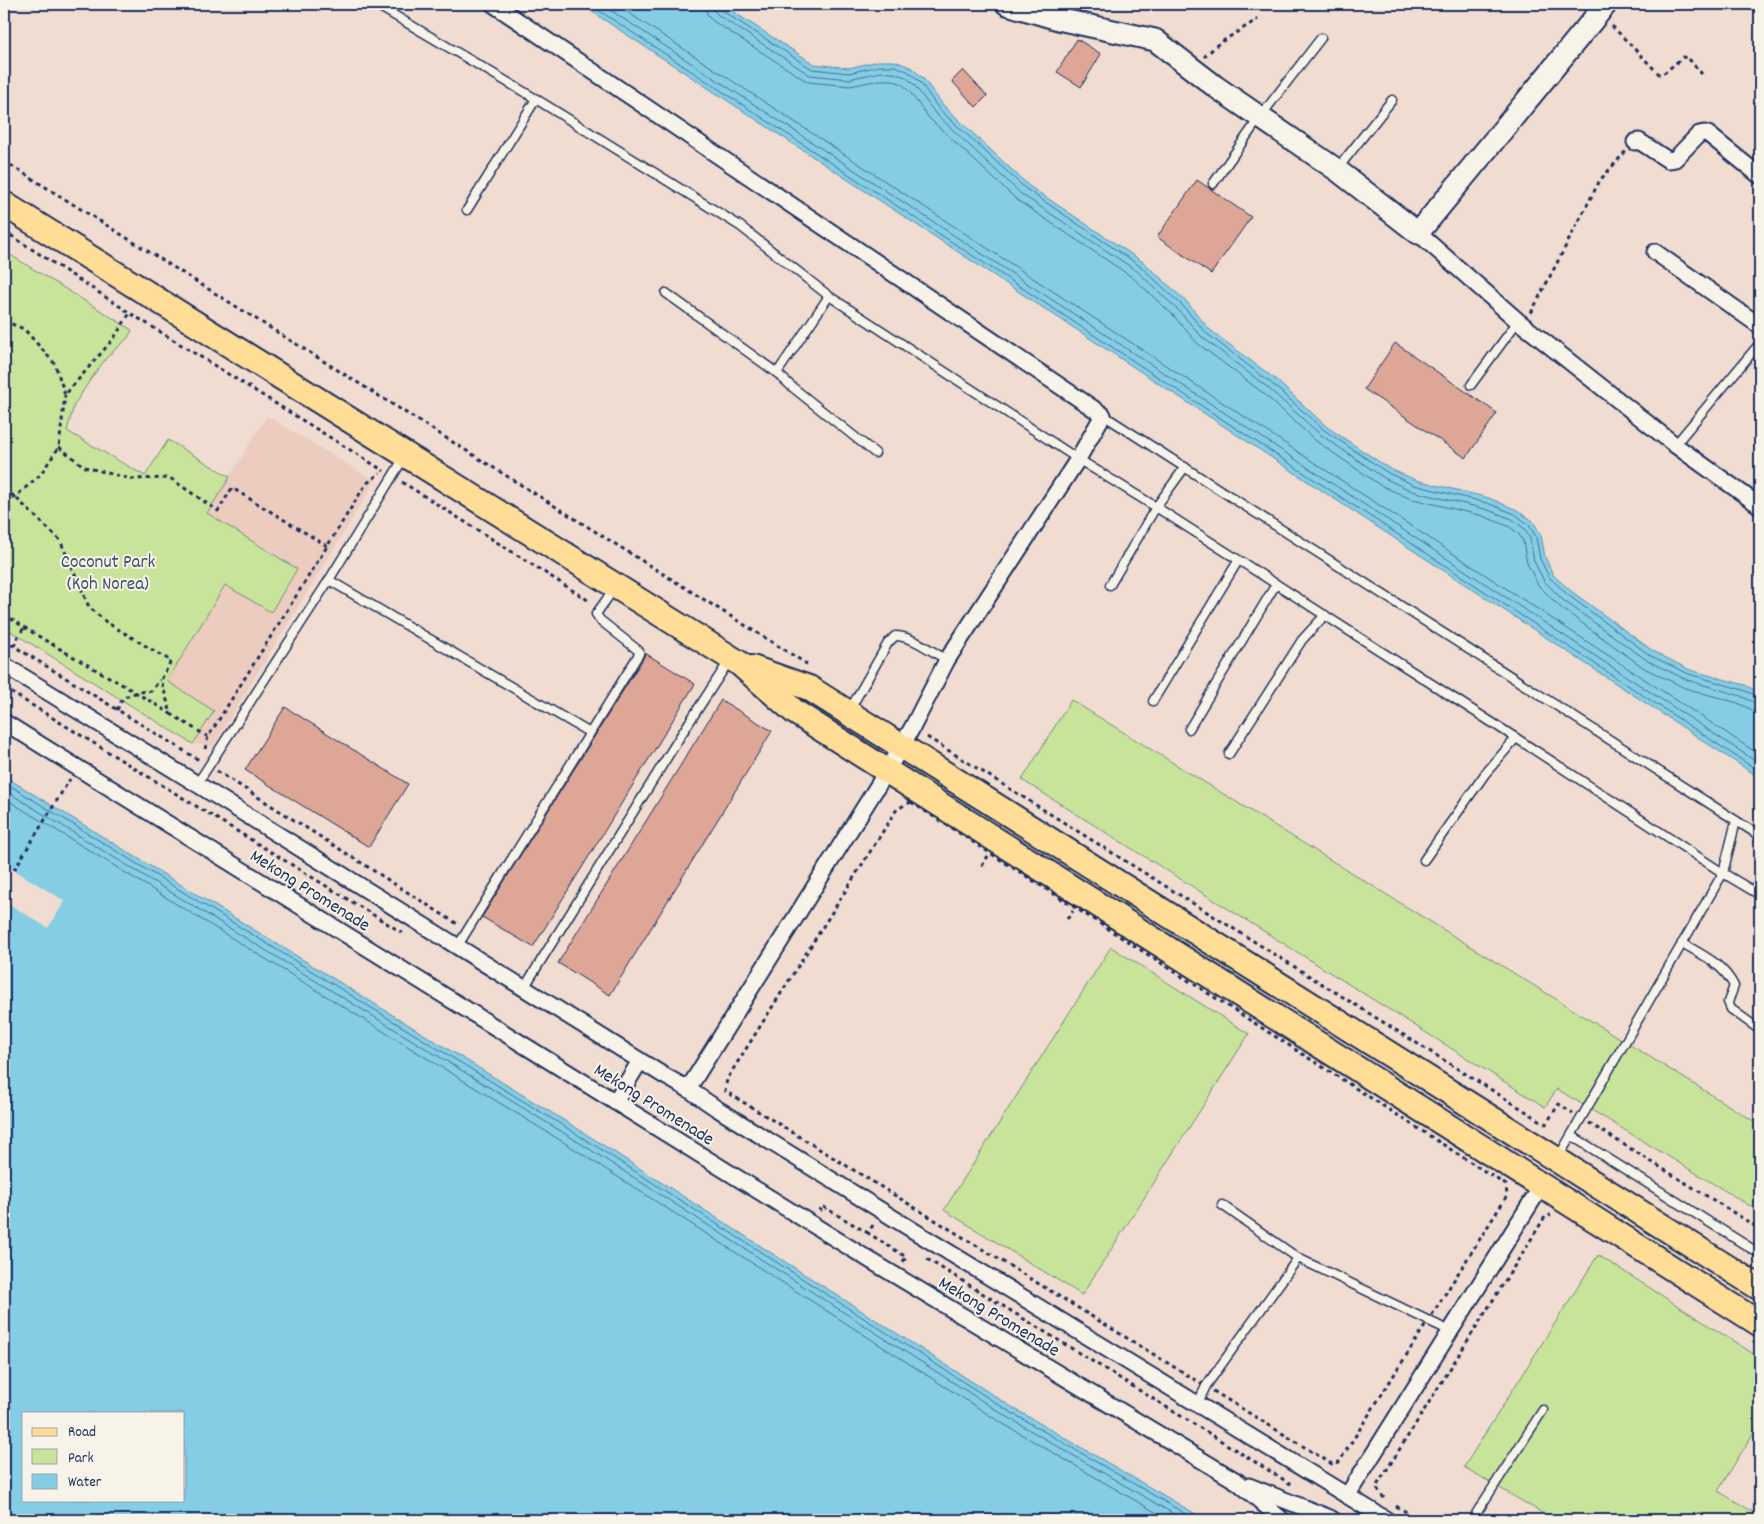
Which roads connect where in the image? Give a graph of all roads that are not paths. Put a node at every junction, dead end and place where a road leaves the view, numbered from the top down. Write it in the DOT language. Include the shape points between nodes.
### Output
graph roads {
  1 [pos="375,4"];
  2 [pos="493,4"];
  3 [pos="1007,4"];
  4 [pos="1603,8"];
  5 [pos="1321,38"];
  6 [pos="536,99"];
  7 [pos="1392,100"];
  8 [pos="1260,117"];
  9 [pos="1635,142"];
  10 [pos="1337,170"];
  11 [pos="1760,176"];
  12 [pos="1213,184"];
  13 [pos="4,204"];
  14 [pos="467,210"];
  15 [pos="1418,233"];
  16 [pos="1655,252"];
  17 [pos="666,293"];
  18 [pos="829,296"];
  19 [pos="1521,323"];
  20 [pos="1760,326"];
  21 [pos="1760,343"];
  22 [pos="777,373"];
  23 [pos="1471,385"];
  24 [pos="1103,415"];
  25 [pos="1675,445"];
  26 [pos="875,453"];
  27 [pos="406,456"];
  28 [pos="1078,459"];
  29 [pos="1185,467"];
  30 [pos="1156,506"];
  31 [pos="1760,506"];
  32 [pos="1238,561"];
  33 [pos="329,580"];
  34 [pos="1276,584"];
  35 [pos="1110,585"];
  36 [pos="615,587"];
  37 [pos="1325,615"];
  38 [pos="947,660"];
  39 [pos="734,661"];
  40 [pos="4,665"];
  41 [pos="1153,700"];
  42 [pos="848,713"];
  43 [pos="4,722"];
  44 [pos="1189,729"];
  45 [pos="590,733"];
  46 [pos="906,738"];
  47 [pos="1516,738"];
  48 [pos="1229,754"];
  49 [pos="887,771"];
  50 [pos="197,784"];
  51 [pos="1736,821"];
  52 [pos="1760,836"];
  53 [pos="1424,860"];
  54 [pos="1723,873"];
  55 [pos="1760,895"];
  56 [pos="1682,943"];
  57 [pos="457,947"];
  58 [pos="524,988"];
  59 [pos="1760,1030"];
  60 [pos="640,1061"];
  61 [pos="688,1088"];
  62 [pos="615,1102"];
  63 [pos="1572,1136"];
  64 [pos="1557,1160"];
  65 [pos="1542,1185"];
  66 [pos="1222,1205"];
  67 [pos="1760,1254"];
  68 [pos="1298,1258"];
  69 [pos="1760,1288"];
  70 [pos="1760,1324"];
  71 [pos="1450,1332"];
  72 [pos="1197,1405"];
  73 [pos="1543,1410"];
  74 [pos="1238,1482"];
  75 [pos="1346,1496"];
  76 [pos="1282,1520"];
  77 [pos="1333,1520"];
  78 [pos="1387,1520"];
  79 [pos="1472,1520"];
  1 -- 6 [label="lane"];
  2 -- 24 [label="street"];
  3 -- 8 [label="street" via="1058,19 1155,40"];
  4 -- 15 [label="street"];
  5 -- 8 [label="lane"];
  6 -- 14 [label="lane"];
  6 -- 18 [label="lane" via="740,226"];
  7 -- 10 [label="lane"];
  8 -- 10 [label="street"];
  8 -- 12 [label="lane"];
  9 -- 11 [label="street" via="1639,141 1668,160 1675,159 1699,134 1708,134"];
  10 -- 15 [label="street"];
  13 -- 27 [label="main road"];
  15 -- 19 [label="street"];
  16 -- 20 [label="street"];
  17 -- 22 [label="lane"];
  18 -- 22 [label="lane"];
  18 -- 28 [label="lane"];
  19 -- 23 [label="lane"];
  19 -- 25 [label="street"];
  21 -- 25 [label="lane"];
  22 -- 26 [label="lane"];
  24 -- 28 [label="street"];
  24 -- 29 [label="lane"];
  25 -- 31 [label="street"];
  27 -- 33 [label="lane"];
  27 -- 36 [label="main road"];
  28 -- 30 [label="lane"];
  28 -- 38 [label="street"];
  29 -- 30 [label="lane"];
  29 -- 51 [label="lane"];
  30 -- 32 [label="lane"];
  30 -- 35 [label="lane"];
  32 -- 34 [label="lane"];
  32 -- 41 [label="lane"];
  33 -- 45 [label="lane"];
  33 -- 50 [label="lane"];
  34 -- 37 [label="lane"];
  34 -- 44 [label="lane"];
  36 -- 39 [label="main road"];
  36 -- 45 [label="lane" via="596,614 639,654"];
  37 -- 47 [label="lane"];
  37 -- 48 [label="lane" via="1302,640"];
  38 -- 42 [label="lane" via="902,636 895,636"];
  38 -- 46 [label="street"];
  39 -- 42 [label="main road" via="809,688"];
  39 -- 49 [label="main road" via="795,712"];
  39 -- 58 [label="lane" via="676,743"];
  40 -- 50 [label="street"];
  42 -- 46 [label="main road"];
  43 -- 62 [label="street, Mekong Promenade"];
  45 -- 57 [label="lane"];
  46 -- 49 [label="street"];
  46 -- 64 [label="main road"];
  47 -- 53 [label="lane" via="1485,774"];
  47 -- 54 [label="lane"];
  49 -- 61 [label="street"];
  49 -- 65 [label="main road"];
  50 -- 57 [label="street"];
  51 -- 52 [label="lane"];
  51 -- 54 [label="lane"];
  54 -- 55 [label="lane"];
  54 -- 56 [label="lane"];
  56 -- 59 [label="lane" via="1716,962 1734,986 1728,1002 1731,1009"];
  56 -- 63 [label="lane"];
  57 -- 58 [label="street"];
  58 -- 60 [label="street"];
  60 -- 61 [label="street"];
  60 -- 62 [label="street"];
  61 -- 72 [label="street"];
  62 -- 74 [label="street, Mekong Promenade"];
  63 -- 64 [label="lane"];
  63 -- 67 [label="lane"];
  64 -- 69 [label="main road"];
  65 -- 70 [label="main road"];
  65 -- 71 [label="street"];
  66 -- 68 [label="lane"];
  68 -- 71 [label="lane"];
  68 -- 72 [label="lane" via="1206,1386"];
  71 -- 75 [label="street"];
  72 -- 75 [label="street"];
  73 -- 79 [label="lane"];
  74 -- 76 [label="street, Mekong Promenade"];
  74 -- 77 [label="street"];
  75 -- 78 [label="street"];
}
